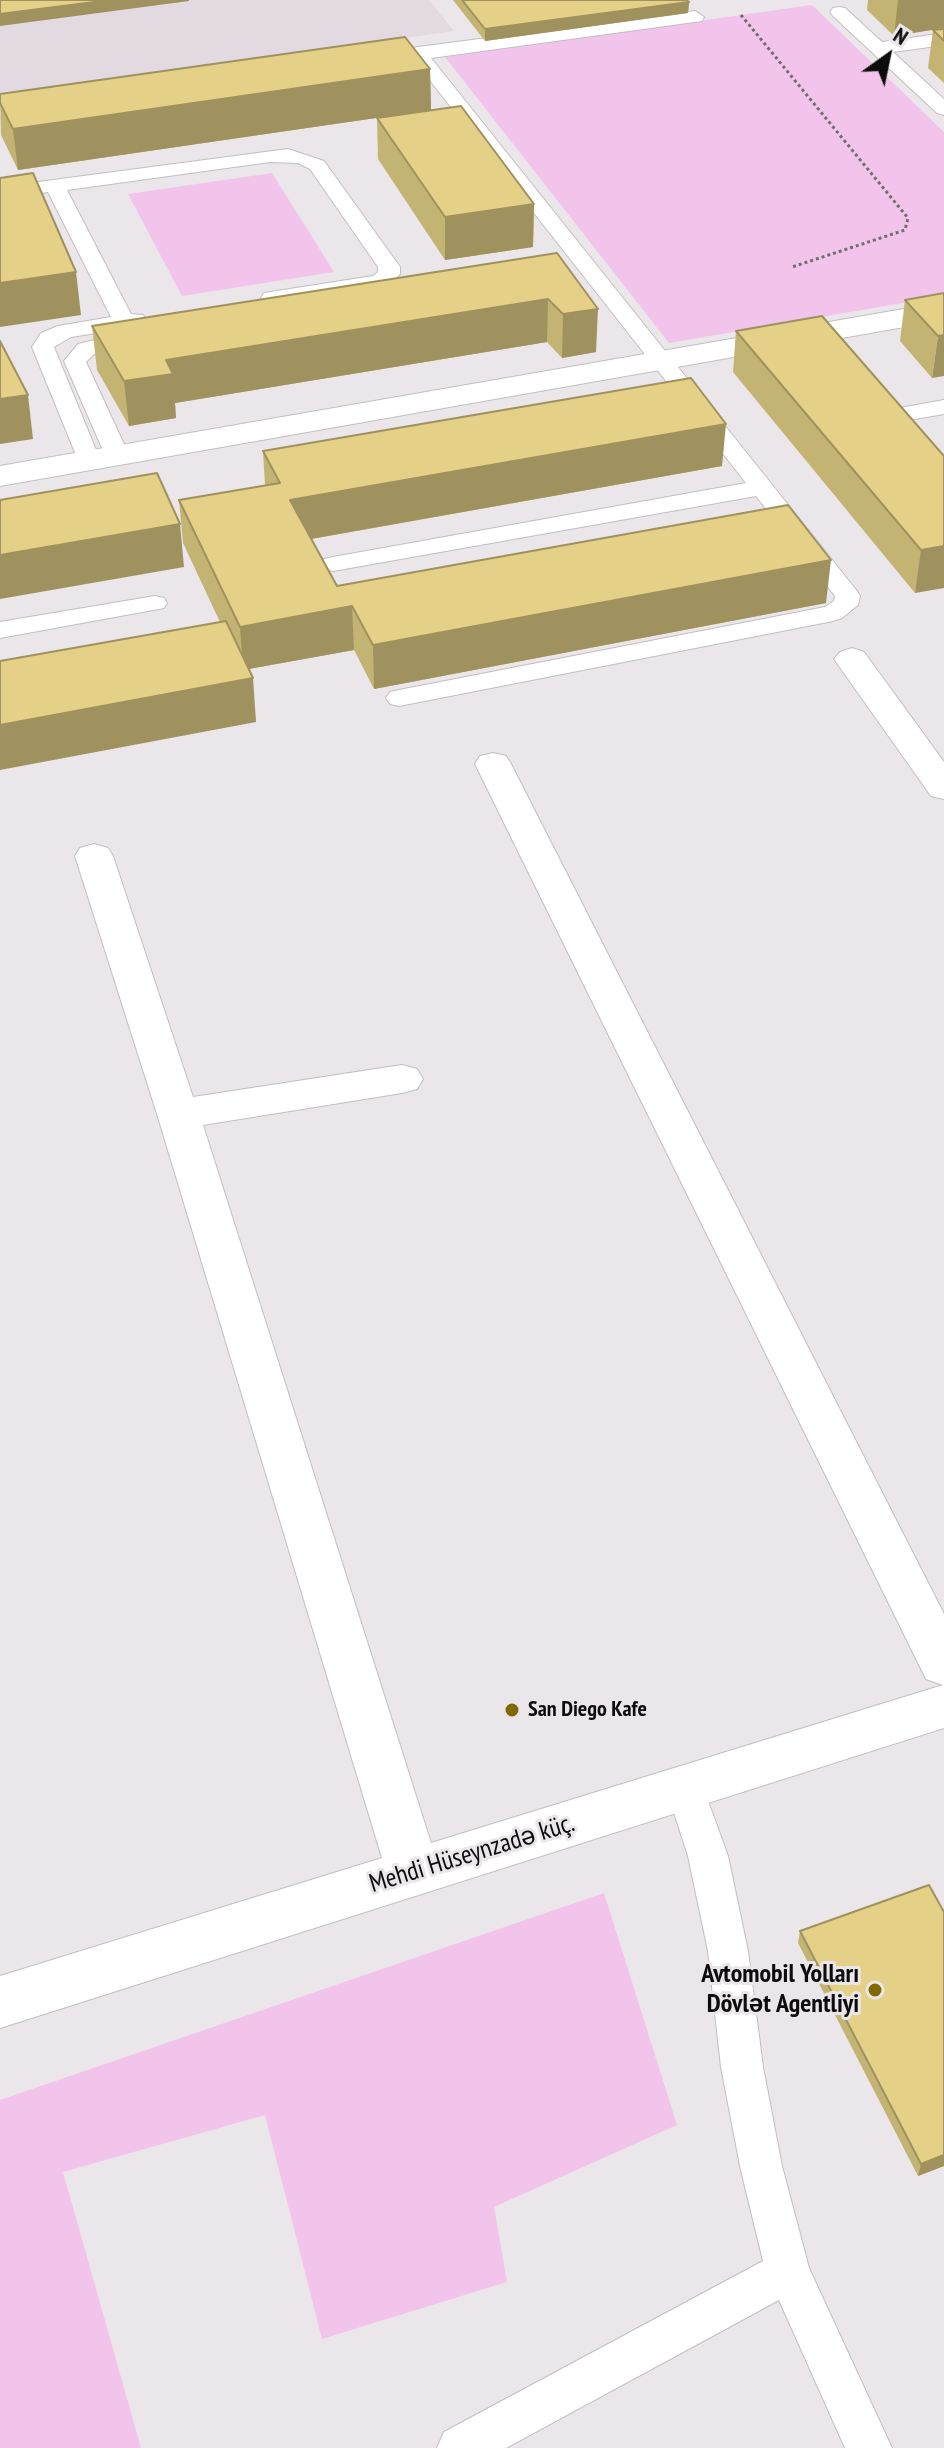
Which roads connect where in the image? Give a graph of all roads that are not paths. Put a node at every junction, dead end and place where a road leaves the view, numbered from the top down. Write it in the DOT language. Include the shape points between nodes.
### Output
graph roads {
  1 [pos="839,12"];
  2 [pos="695,17"];
  3 [pos="944,39"];
  4 [pos="878,48"];
  5 [pos="418,53"];
  6 [pos="385,58"];
  7 [pos="944,109"];
  8 [pos="56,188"];
  9 [pos="0,193"];
  10 [pos="244,303"];
  11 [pos="944,311"];
  12 [pos="154,317"];
  13 [pos="124,322"];
  14 [pos="822,333"];
  15 [pos="99,346"];
  16 [pos="843,357"];
  17 [pos="662,361"];
  18 [pos="944,407"];
  19 [pos="916,436"];
  20 [pos="102,457"];
  21 [pos="0,476"];
  22 [pos="760,488"];
  23 [pos="333,564"];
  24 [pos="155,603"];
  25 [pos="0,630"];
  26 [pos="852,659"];
  27 [pos="399,698"];
  28 [pos="493,764"];
  29 [pos="944,788"];
  30 [pos="94,856"];
  31 [pos="402,1079"];
  32 [pos="178,1114"];
  33 [pos="944,1664"];
  34 [pos="944,1706"];
  35 [pos="685,1788"];
  36 [pos="413,1872"];
  37 [pos="0,2002"];
  38 [pos="788,2271"];
  39 [pos="460,2448"];
  40 [pos="869,2448"];
  1 -- 4 [label="lane"];
  2 -- 5 [label="lane"];
  3 -- 4 [label="lane"];
  4 -- 7 [label="lane"];
  5 -- 6 [label="lane"];
  5 -- 17 [label="lane"];
  8 -- 9 [label="lane"];
  8 -- 10 [label="lane" via="270,156 288,155 317,165 389,274 379,281"];
  8 -- 13 [label="lane"];
  11 -- 14 [label="street"];
  12 -- 13 [label="lane"];
  13 -- 20 [label="lane" via="66,331 43,347"];
  14 -- 16 [label="lane"];
  14 -- 17 [label="street"];
  15 -- 20 [label="lane" via="86,349 75,361"];
  17 -- 20 [label="street"];
  17 -- 22 [label="lane"];
  18 -- 19 [label="lane" via="891,409"];
  20 -- 21 [label="street"];
  22 -- 23 [label="lane"];
  22 -- 27 [label="lane" via="848,596 833,613"];
  24 -- 25 [label="lane"];
  26 -- 29 [label="street"];
  28 -- 33 [label="street"];
  30 -- 32 [label="street"];
  31 -- 32 [label="street"];
  32 -- 36 [label="street"];
  34 -- 35 [label="street, Mehdi Hüseynzadə küç."];
  35 -- 36 [label="street, Mehdi Hüseynzadə küç."];
  35 -- 38 [label="lane" via="708,1856 761,2166"];
  36 -- 37 [label="street, Mehdi Hüseynzadə küç."];
  38 -- 39 [label="lane"];
  38 -- 40 [label="lane"];
}
